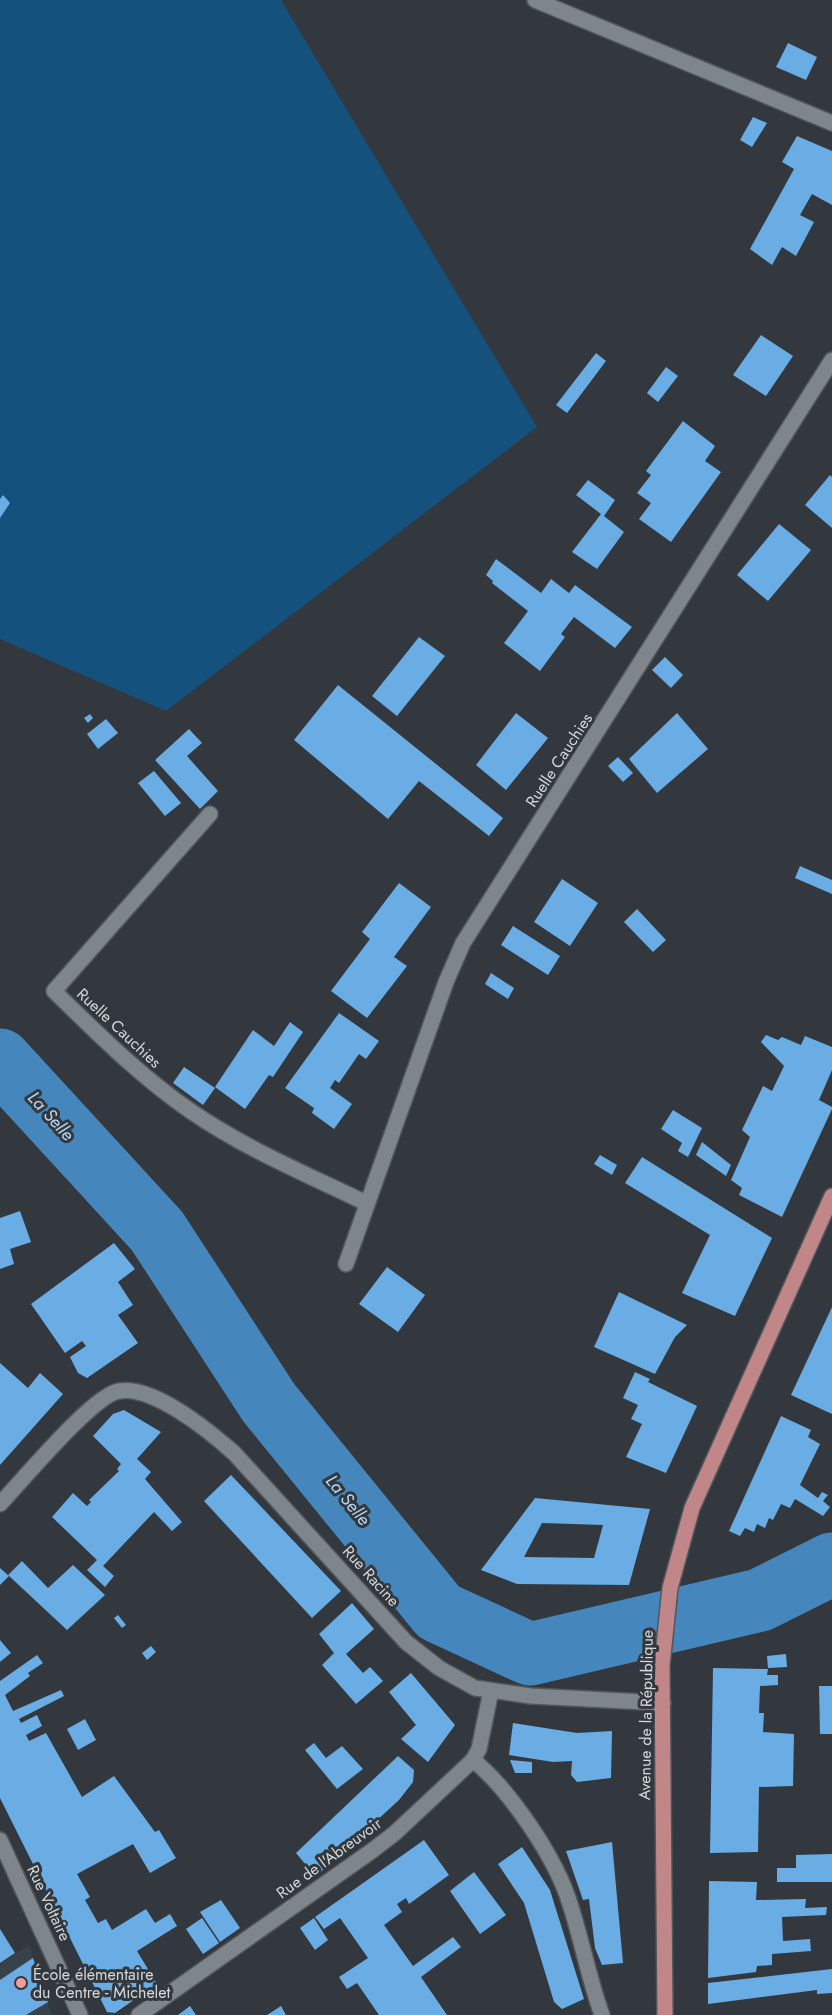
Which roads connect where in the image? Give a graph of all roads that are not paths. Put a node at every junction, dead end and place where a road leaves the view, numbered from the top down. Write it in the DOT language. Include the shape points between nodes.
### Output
graph roads {
  1 [pos="535,0"];
  2 [pos="832,123"];
  3 [pos="832,360"];
  4 [pos="210,814"];
  5 [pos="832,1196"];
  6 [pos="366,1203"];
  7 [pos="346,1264"];
  8 [pos="0,1504"];
  9 [pos="491,1691"];
  10 [pos="663,1703"];
  11 [pos="473,1760"];
  12 [pos="0,1840"];
  13 [pos="80,2015"];
  14 [pos="139,2015"];
  15 [pos="603,2015"];
  16 [pos="665,2015"];
  1 -- 2 [label="street"];
  3 -- 6 [label="street, Ruelle Cauchies" via="464,943 446,982"];
  4 -- 6 [label="street, Ruelle Cauchies" via="54,992 128,1062 192,1112 236,1140"];
  5 -- 10 [label="main road, Avenue de la République" via="692,1508 667,1604"];
  6 -- 7 [label="street, Ruelle Cauchies"];
  8 -- 9 [label="street, Rue Racine" via="96,1402 117,1391 142,1393 217,1438 248,1467 421,1656 460,1681"];
  9 -- 10 [label="street, Rue Racine"];
  9 -- 11 [label="street, Rue de l'Abreuvoir" via="479,1749"];
  10 -- 16 [label="main road, Avenue de la République"];
  11 -- 14 [label="street, Rue de l'Abreuvoir" via="373,1850"];
  11 -- 15 [label="street" via="497,1781 555,1867 570,1903"];
  12 -- 13 [label="street, Rue Voltaire"];
}
